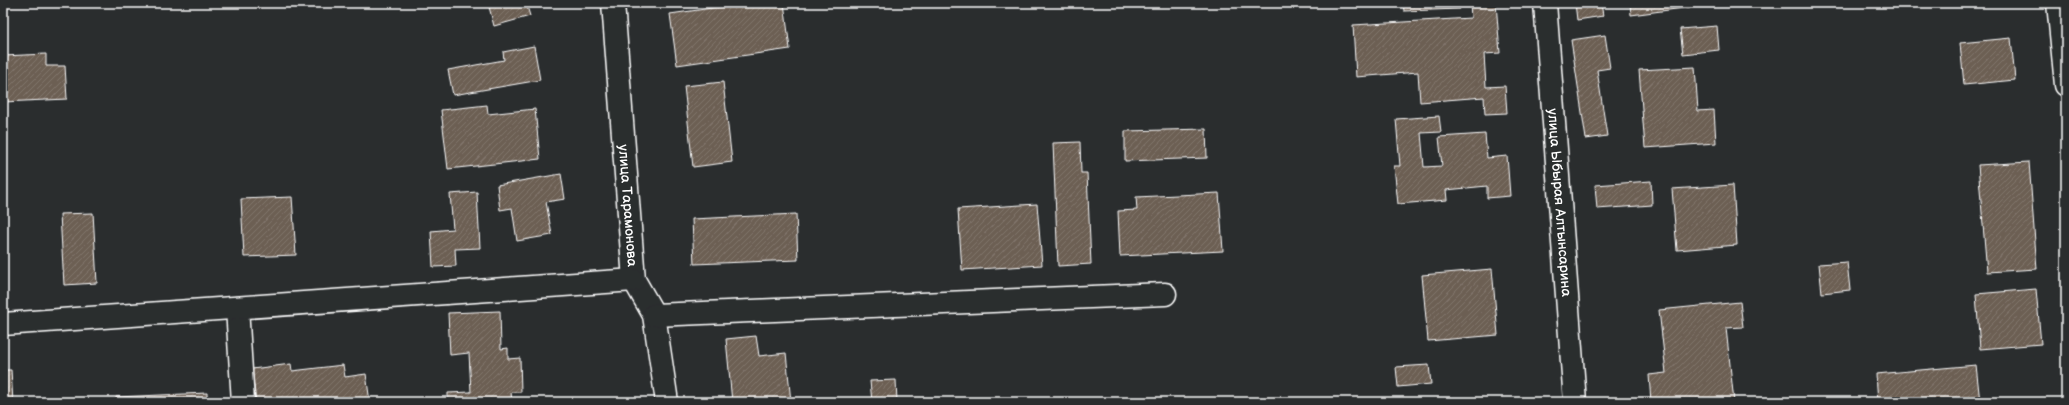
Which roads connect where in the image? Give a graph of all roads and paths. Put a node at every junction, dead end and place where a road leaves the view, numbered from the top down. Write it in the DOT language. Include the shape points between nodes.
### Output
graph roads {
  1 [pos="613,3"];
  2 [pos="1545,3"];
  3 [pos="2058,3"];
  4 [pos="2066,85"];
  5 [pos="634,280"];
  6 [pos="1165,294"];
  7 [pos="237,308"];
  8 [pos="654,315"];
  9 [pos="3,324"];
  10 [pos="243,402"];
  11 [pos="668,402"];
  12 [pos="1575,402"];
  1 -- 5 [label="street, улица Тарамонова"];
  2 -- 12 [label="street, улица Ыбырая Алтынсарина"];
  3 -- 4 [label="street"];
  5 -- 7 [label="street"];
  5 -- 8 [label="street, улица Тарамонова"];
  6 -- 8 [label="street"];
  7 -- 9 [label="street"];
  7 -- 10 [label="street"];
  8 -- 11 [label="street, улица Тарамонова"];
}
